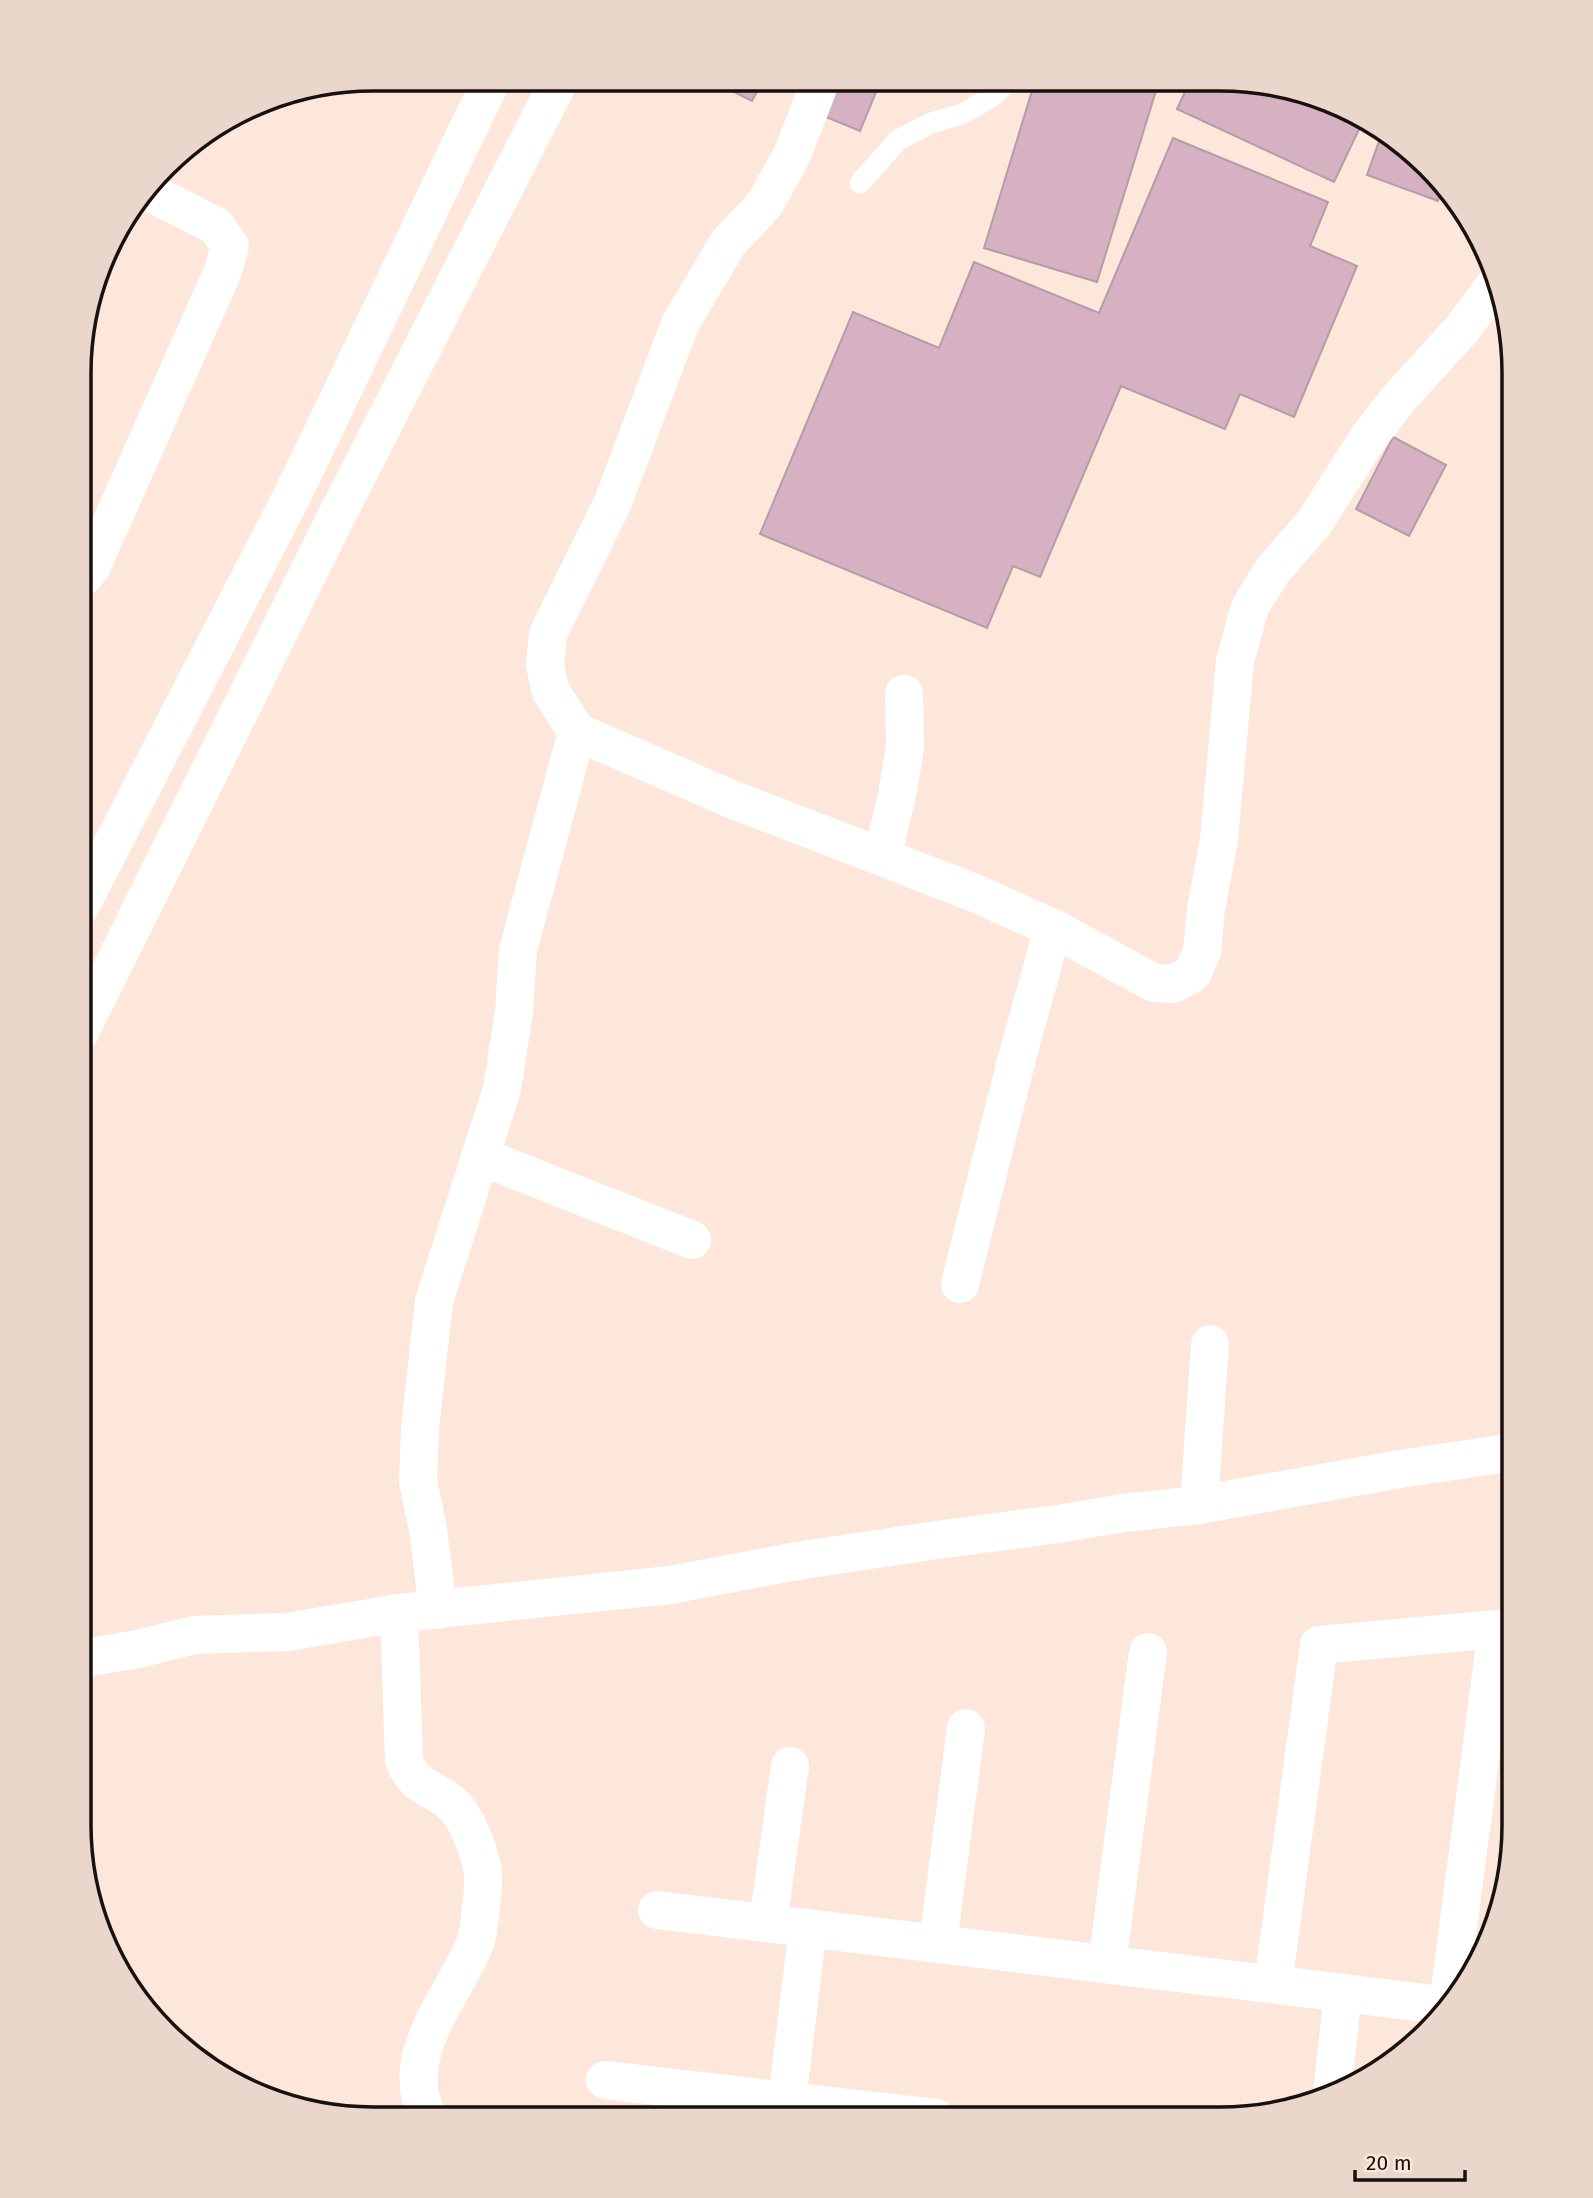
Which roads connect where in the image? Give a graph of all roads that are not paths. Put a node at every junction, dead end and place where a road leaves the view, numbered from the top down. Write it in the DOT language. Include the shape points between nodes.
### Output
graph roads {
  1 [pos="486,91"];
  2 [pos="554,91"];
  3 [pos="817,91"];
  4 [pos="998,91"];
  5 [pos="860,183"];
  6 [pos="154,195"];
  7 [pos="1490,292"];
  8 [pos="293,494"];
  9 [pos="336,517"];
  10 [pos="91,568"];
  11 [pos="904,694"];
  12 [pos="577,732"];
  13 [pos="882,857"];
  14 [pos="91,886"];
  15 [pos="1053,928"];
  16 [pos="91,998"];
  17 [pos="480,1156"];
  18 [pos="692,1240"];
  19 [pos="960,1284"];
  20 [pos="1210,1344"];
  21 [pos="1502,1454"];
  22 [pos="1199,1506"];
  23 [pos="438,1610"];
  24 [pos="399,1613"];
  25 [pos="1502,1629"];
  26 [pos="1502,1649"];
  27 [pos="1148,1652"];
  28 [pos="91,1657"];
  29 [pos="966,1728"];
  30 [pos="790,1766"];
  31 [pos="657,1910"];
  32 [pos="768,1923"];
  33 [pos="808,1928"];
  34 [pos="938,1944"];
  35 [pos="1107,1964"];
  36 [pos="1273,1984"];
  37 [pos="1452,1985"];
  38 [pos="1343,1993"];
  39 [pos="1438,2004"];
  40 [pos="605,2080"];
  41 [pos="1333,2084"];
  42 [pos="787,2101"];
  43 [pos="423,2107"];
  44 [pos="840,2107"];
  1 -- 8 [label="street"];
  2 -- 9 [label="street"];
  3 -- 12 [label="street" via="792,155 764,205 728,243 680,324 613,502 548,634 545,664 550,690"];
  4 -- 5 [label="lane" via="962,114 898,140"];
  6 -- 10 [label="street" via="216,226 230,246"];
  7 -- 15 [label="street" via="1368,438 1314,523 1273,570 1250,607 1235,661 1219,840 1202,952 1192,974 1174,984 1154,983"];
  8 -- 9 [label="street"];
  8 -- 14 [label="street"];
  9 -- 16 [label="street"];
  11 -- 13 [label="street" via="905,747"];
  12 -- 13 [label="street" via="731,799"];
  12 -- 17 [label="street" via="518,950 502,1090"];
  13 -- 15 [label="street"];
  15 -- 19 [label="street"];
  17 -- 18 [label="street"];
  17 -- 23 [label="street" via="434,1301 420,1429 418,1481"];
  20 -- 22 [label="street"];
  21 -- 22 [label="street"];
  22 -- 23 [label="street" via="797,1561 670,1585"];
  23 -- 24 [label="street"];
  24 -- 28 [label="street" via="287,1632 194,1635"];
  24 -- 43 [label="street" via="404,1760 421,1785 452,1802 471,1832 483,1873 476,1940 420,2058 417,2080"];
  25 -- 36 [label="street" via="1319,1645"];
  26 -- 37 [label="street"];
  27 -- 35 [label="street"];
  29 -- 34 [label="street"];
  30 -- 32 [label="street"];
  31 -- 32 [label="street"];
  32 -- 33 [label="street"];
  33 -- 34 [label="street"];
  33 -- 42 [label="street"];
  34 -- 35 [label="street"];
  35 -- 36 [label="street"];
  36 -- 38 [label="street"];
  38 -- 39 [label="street"];
  38 -- 41 [label="street"];
  40 -- 42 [label="street"];
  42 -- 44 [label="street"];
}
